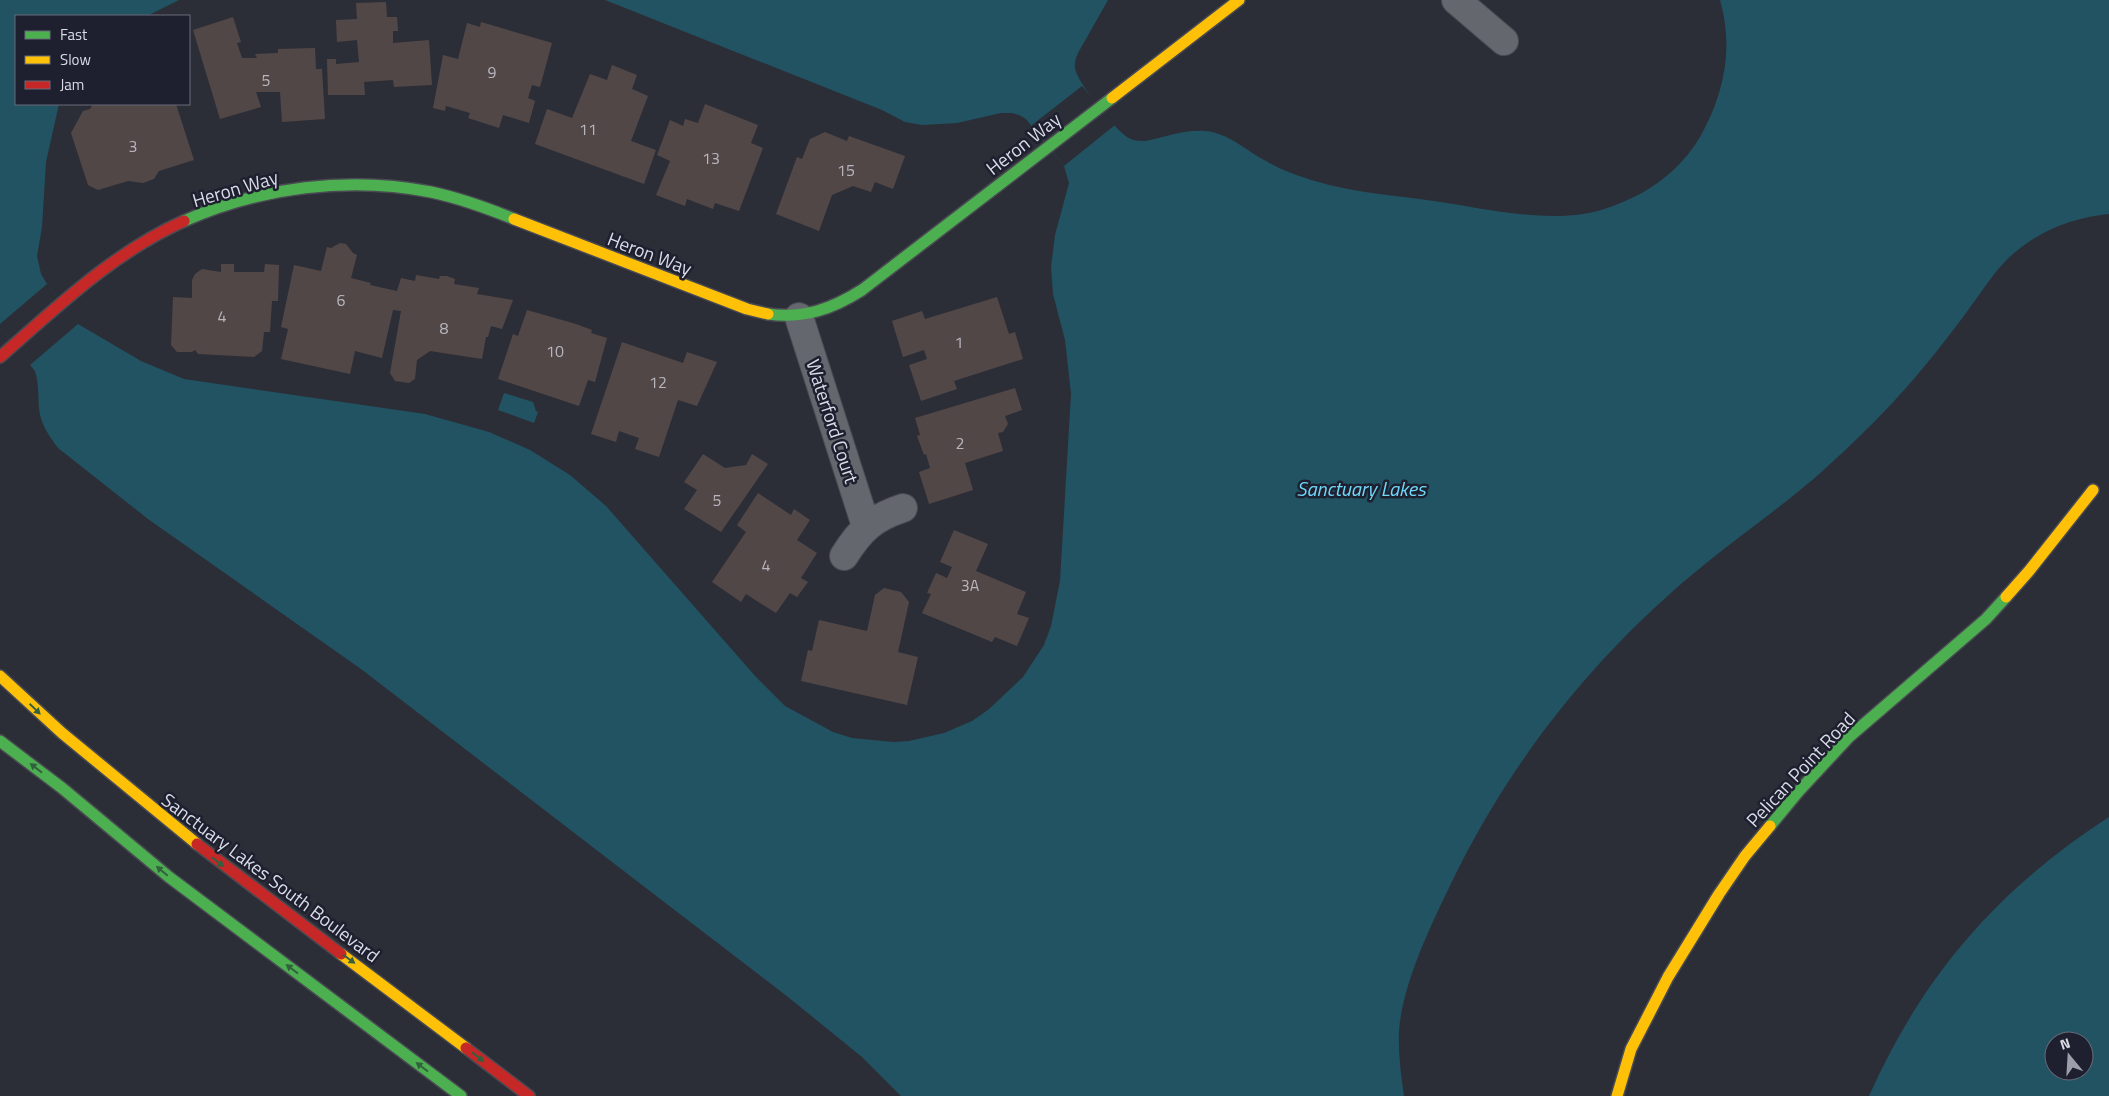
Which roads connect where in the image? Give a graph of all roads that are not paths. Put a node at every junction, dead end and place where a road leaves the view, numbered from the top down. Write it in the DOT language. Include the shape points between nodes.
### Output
graph roads {
  1 [pos="1239,0"];
  2 [pos="1456,0"];
  3 [pos="1504,42"];
  4 [pos="799,316"];
  5 [pos="0,357"];
  6 [pos="2093,490"];
  7 [pos="903,508"];
  8 [pos="866,526"];
  9 [pos="844,556"];
  10 [pos="0,676"];
  11 [pos="0,741"];
  12 [pos="460,1096"];
  13 [pos="529,1096"];
  14 [pos="1617,1096"];
  1 -- 4 [label="street, Heron Way" via="862,290 830,308"];
  2 -- 3 [label="street"];
  4 -- 5 [label="street, Heron Way" via="772,316 747,309 461,200 392,187 351,186 282,191 215,208 178,223 112,264"];
  4 -- 8 [label="street, Waterford Court"];
  6 -- 14 [label="street, Pelican Point Road" via="1986,619 1849,737 1745,856 1668,977 1631,1049"];
  7 -- 8 [label="street"];
  8 -- 9 [label="street"];
  10 -- 13 [label="street, Sanctuary Lakes South Boulevard, one-way" via="48,721 190,840"];
  12 -- 11 [label="street, one-way" via="169,876"];
}
